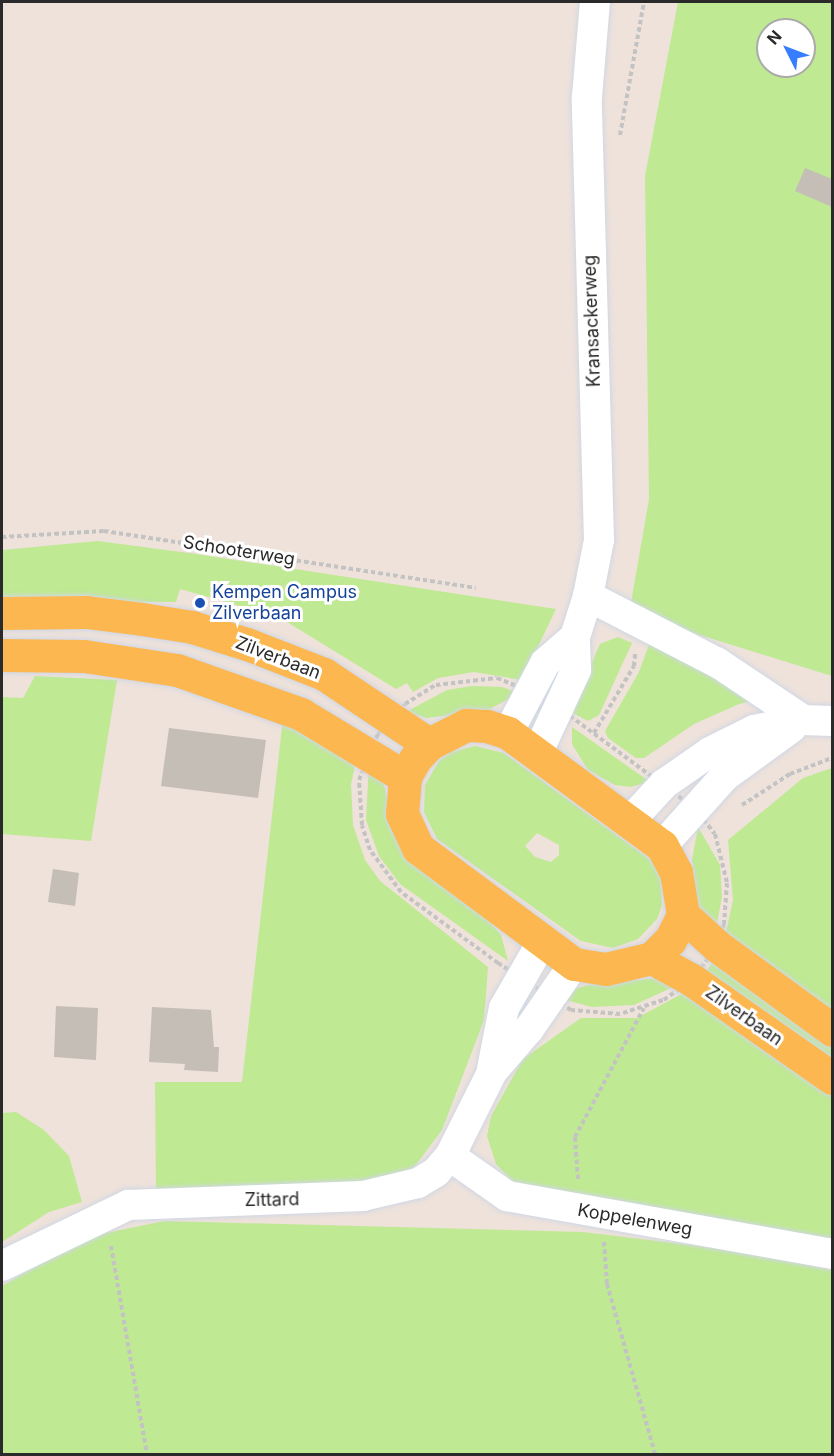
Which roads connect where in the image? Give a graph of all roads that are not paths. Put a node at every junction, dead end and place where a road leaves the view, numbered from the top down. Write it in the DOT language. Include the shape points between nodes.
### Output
graph roads {
  1 [pos="595,2"];
  2 [pos="588,596"];
  3 [pos="2,613"];
  4 [pos="575,637"];
  5 [pos="2,655"];
  6 [pos="803,720"];
  7 [pos="832,721"];
  8 [pos="508,733"];
  9 [pos="429,744"];
  10 [pos="537,754"];
  11 [pos="405,777"];
  12 [pos="629,822"];
  13 [pos="662,846"];
  14 [pos="683,915"];
  15 [pos="542,942"];
  16 [pos="652,958"];
  17 [pos="574,964"];
  18 [pos="832,1030"];
  19 [pos="492,1072"];
  20 [pos="832,1078"];
  21 [pos="450,1156"];
  22 [pos="832,1254"];
  23 [pos="2,1266"];
  1 -- 2 [label="street, Kransackerweg" via="586,98 598,540"];
  2 -- 4 [label="street, Kransackerweg"];
  2 -- 6 [label="street" via="718,663"];
  3 -- 9 [label="main road, Zilverbaan" via="97,613 192,627 236,640 324,674"];
  4 -- 8 [label="street" via="545,663"];
  4 -- 10 [label="street, Kransackerweg" via="576,670"];
  5 -- 11 [label="main road" via="84,656 177,670 301,714"];
  6 -- 7 [label="street"];
  6 -- 12 [label="street" via="754,730 710,752 664,784"];
  6 -- 13 [label="street" via="725,776"];
  8 -- 9 [label="main road" via="466,725"];
  8 -- 10 [label="main road"];
  9 -- 11 [label="main road" via="414,759"];
  10 -- 12 [label="main road"];
  11 -- 15 [label="main road" via="402,813 418,848"];
  12 -- 13 [label="main road"];
  13 -- 14 [label="main road" via="675,872"];
  14 -- 16 [label="main road" via="670,940"];
  14 -- 18 [label="main road" via="717,946"];
  15 -- 17 [label="main road"];
  15 -- 19 [label="street, Zittard" via="504,1008"];
  16 -- 17 [label="main road" via="606,969"];
  16 -- 20 [label="main road, Zilverbaan" via="692,980"];
  17 -- 19 [label="street, Zittard" via="529,1029"];
  19 -- 21 [label="street, Zittard"];
  21 -- 22 [label="street, Koppelenweg" via="507,1196"];
  21 -- 23 [label="street, Zittard" via="436,1172 418,1183 363,1196 128,1205"];
}
